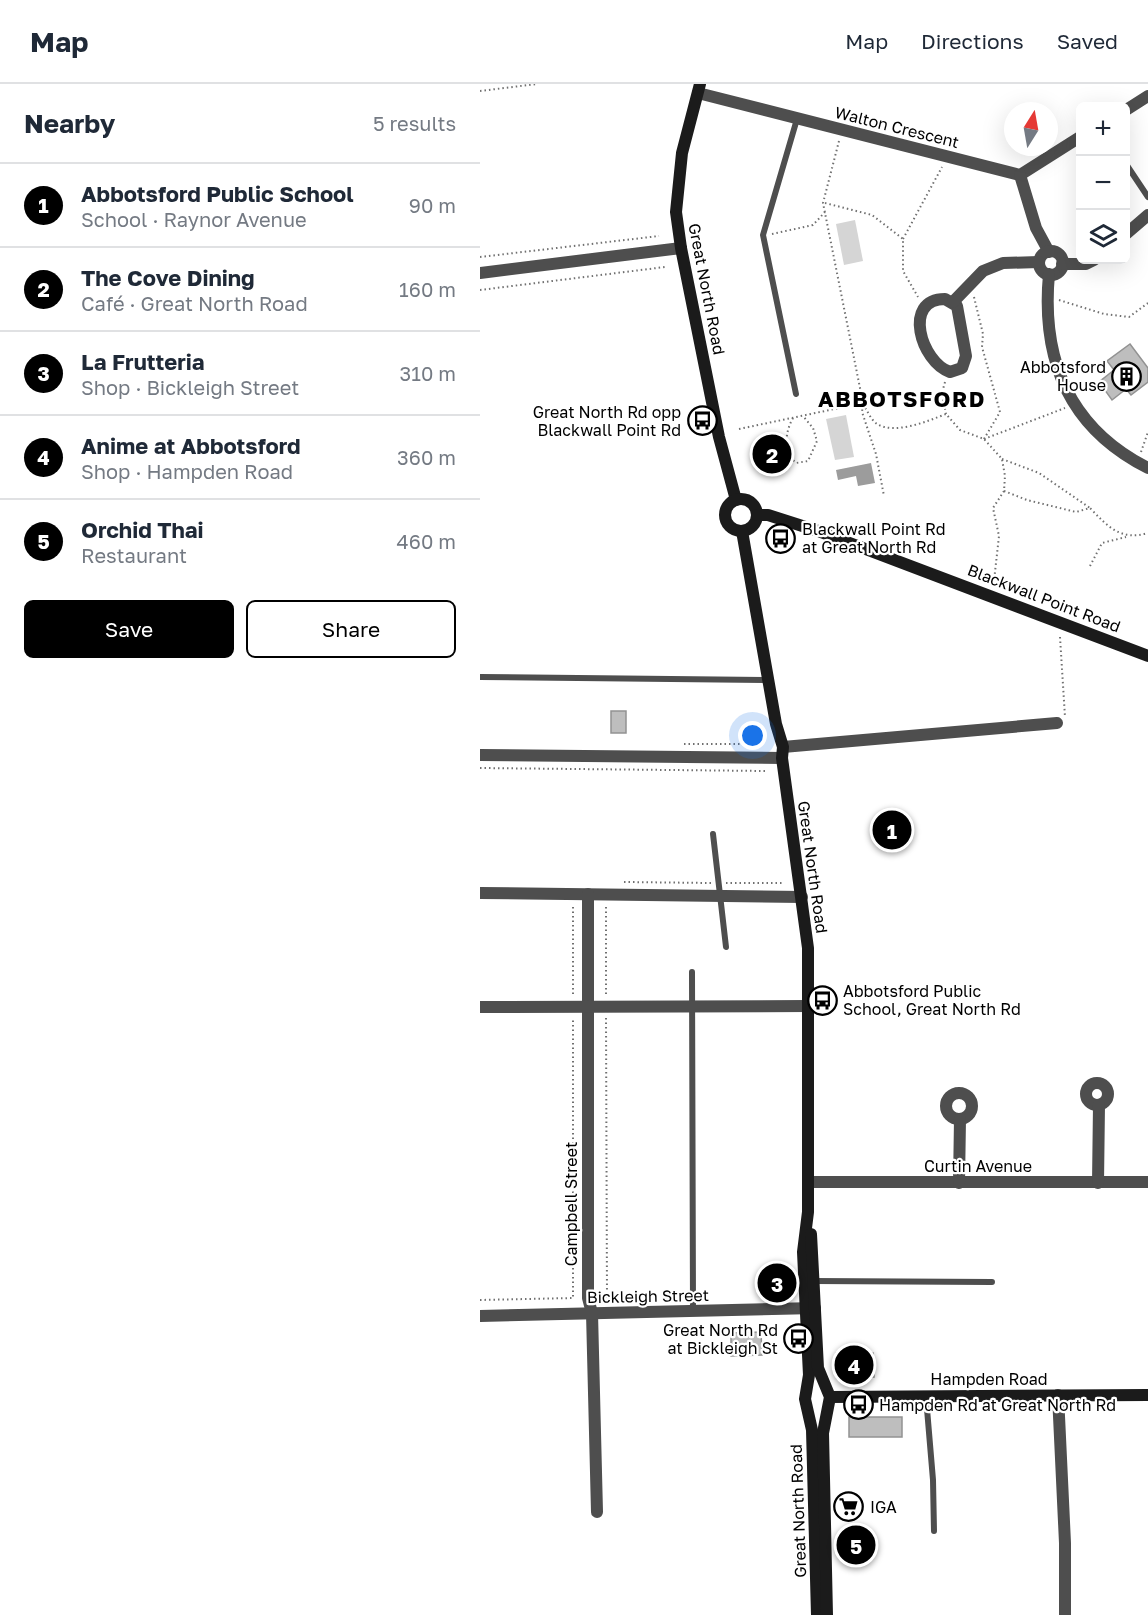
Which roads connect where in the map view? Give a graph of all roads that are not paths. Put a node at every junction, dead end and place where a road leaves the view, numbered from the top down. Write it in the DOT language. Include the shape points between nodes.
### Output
graph roads {
  1 [pos="699,88"];
  2 [pos="1148,96"];
  3 [pos="1130,107"];
  4 [pos="798,118"];
  5 [pos="1076,140"];
  6 [pos="1130,171"];
  7 [pos="1020,175"];
  8 [pos="1148,197"];
  9 [pos="1148,214"];
  10 [pos="1130,230"];
  11 [pos="681,248"];
  12 [pos="1049,252"];
  13 [pos="1040,262"];
  14 [pos="1062,264"];
  15 [pos="1076,264"];
  16 [pos="480,273"];
  17 [pos="1049,280"];
  18 [pos="953,302"];
  19 [pos="796,394"];
  20 [pos="1148,468"];
  21 [pos="736,500"];
  22 [pos="757,515"];
  23 [pos="742,531"];
  24 [pos="1148,656"];
  25 [pos="480,677"];
  26 [pos="769,680"];
  27 [pos="1058,723"];
  28 [pos="783,753"];
  29 [pos="480,755"];
  30 [pos="713,834"];
  31 [pos="480,893"];
  32 [pos="588,894"];
  33 [pos="720,896"];
  34 [pos="802,897"];
  35 [pos="726,947"];
  36 [pos="692,972"];
  37 [pos="693,1006"];
  38 [pos="809,1006"];
  39 [pos="480,1007"];
  40 [pos="588,1007"];
  41 [pos="1099,1105"];
  42 [pos="960,1119"];
  43 [pos="808,1182"];
  44 [pos="1148,1182"];
  45 [pos="959,1183"];
  46 [pos="1098,1183"];
  47 [pos="809,1281"];
  48 [pos="992,1282"];
  49 [pos="811,1308"];
  50 [pos="693,1311"];
  51 [pos="592,1313"];
  52 [pos="480,1316"];
  53 [pos="808,1392"];
  54 [pos="1058,1395"];
  55 [pos="1148,1395"];
  56 [pos="926,1396"];
  57 [pos="827,1398"];
  58 [pos="808,1406"];
  59 [pos="597,1512"];
  60 [pos="934,1531"];
  61 [pos="817,1615"];
  62 [pos="827,1615"];
  63 [pos="1065,1615"];
  1 -- 4 [label="street, Walton Crescent"];
  1 -- 11 [label="main road, Great North Road" via="678,184 676,212"];
  2 -- 3 [label="street"];
  4 -- 7 [label="street, Walton Crescent"];
  4 -- 19 [label="lane" via="763,236"];
  5 -- 7 [label="street"];
  6 -- 8 [label="lane"];
  7 -- 12 [label="street" via="1036,228"];
  9 -- 10 [label="street"];
  11 -- 16 [label="street"];
  11 -- 21 [label="main road, Great North Road" via="719,437"];
  12 -- 13 [label="street" via="1041,256"];
  12 -- 14 [label="street" via="1058,254"];
  13 -- 17 [label="street"];
  13 -- 18 [label="street" via="1003,263 983,271"];
  14 -- 15 [label="street"];
  14 -- 17 [label="street"];
  17 -- 20 [label="street" via="1047,318 1052,352 1066,391 1089,424 1125,457"];
  18 -- 18 [label="street" via="966,356 962,368 950,372 932,359 921,338 921,314 932,300"];
  21 -- 22 [label="main road" via="751,502"];
  21 -- 23 [label="main road" via="727,509 726,520 732,528"];
  22 -- 23 [label="main road" via="753,526"];
  22 -- 24 [label="main road, Blackwall Point Road" via="829,535"];
  23 -- 26 [label="main road, Great North Road"];
  25 -- 26 [label="lane"];
  26 -- 28 [label="main road, Great North Road"];
  27 -- 28 [label="street"];
  28 -- 29 [label="street"];
  28 -- 34 [label="main road, Great North Road"];
  30 -- 33 [label="lane"];
  31 -- 32 [label="street"];
  32 -- 33 [label="street"];
  32 -- 40 [label="street, Campbell Street"];
  33 -- 34 [label="street"];
  33 -- 35 [label="lane"];
  34 -- 38 [label="main road, Great North Road"];
  36 -- 37 [label="lane"];
  37 -- 38 [label="street"];
  37 -- 40 [label="street"];
  37 -- 50 [label="lane"];
  38 -- 43 [label="main road, Great North Road"];
  39 -- 40 [label="street"];
  40 -- 51 [label="street, Campbell Street" via="588,1298"];
  41 -- 46 [label="street"];
  42 -- 45 [label="street"];
  43 -- 45 [label="street, Curtin Avenue"];
  43 -- 47 [label="main road, Great North Road"];
  44 -- 46 [label="street, Curtin Avenue"];
  45 -- 46 [label="street, Curtin Avenue"];
  47 -- 48 [label="lane"];
  47 -- 49 [label="main road, Great North Road"];
  49 -- 50 [label="street, Bickleigh Street"];
  49 -- 53 [label="main road, Great North Road"];
  49 -- 57 [label="main road, Great North Road" via="818,1368"];
  50 -- 51 [label="street, Bickleigh Street"];
  51 -- 52 [label="street, Bickleigh Street"];
  51 -- 59 [label="street, Campbell Street"];
  53 -- 57 [label="main road" via="816,1386"];
  53 -- 58 [label="main road"];
  54 -- 55 [label="main road, Hampden Road"];
  54 -- 56 [label="main road, Hampden Road"];
  54 -- 63 [label="street"];
  56 -- 57 [label="main road, Hampden Road"];
  56 -- 60 [label="lane"];
  57 -- 58 [label="main road" via="819,1411"];
  57 -- 62 [label="main road, Great North Road" via="823,1433"];
  58 -- 61 [label="main road, Great North Road" via="814,1465"];
}
